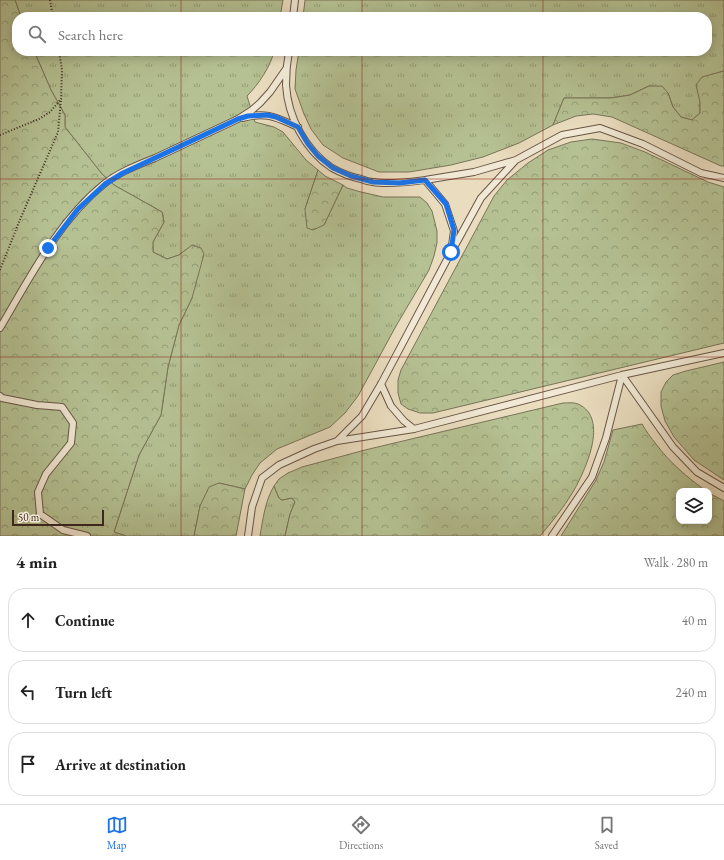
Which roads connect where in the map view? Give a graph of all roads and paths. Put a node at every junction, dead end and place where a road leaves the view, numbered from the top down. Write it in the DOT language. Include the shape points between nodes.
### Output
graph roads {
  1 [pos="50,0"];
  2 [pos="295,0"];
  3 [pos="52,12"];
  4 [pos="294,12"];
  5 [pos="60,56"];
  6 [pos="288,56"];
  7 [pos="287,68"];
  8 [pos="61,99"];
  9 [pos="238,119"];
  10 [pos="298,127"];
  11 [pos="0,135"];
  12 [pos="516,160"];
  13 [pos="724,178"];
  14 [pos="425,180"];
  15 [pos="451,252"];
  16 [pos="0,270"];
  17 [pos="0,328"];
  18 [pos="724,353"];
  19 [pos="622,375"];
  20 [pos="381,384"];
  21 [pos="0,396"];
  22 [pos="414,429"];
  23 [pos="338,441"];
  24 [pos="724,488"];
  25 [pos="88,536"];
  26 [pos="248,536"];
  27 [pos="552,536"];
  1 -- 3 [label="path"];
  2 -- 4 [label="lane"];
  5 -- 8 [label="path"];
  6 -- 7 [label="lane"];
  7 -- 9 [label="lane" via="260,103"];
  7 -- 10 [label="lane" via="286,85 293,117"];
  8 -- 11 [label="path" via="50,112 39,119"];
  8 -- 16 [label="path" via="58,132"];
  9 -- 10 [label="lane" via="267,115"];
  9 -- 17 [label="lane" via="143,163 105,184 78,209 48,248"];
  10 -- 14 [label="lane" via="318,156 333,168 351,176 373,182"];
  12 -- 13 [label="lane" via="562,135 600,128 643,144 701,173"];
  12 -- 14 [label="lane" via="474,172"];
  12 -- 15 [label="lane" via="481,198"];
  14 -- 15 [label="lane" via="446,204 454,230"];
  15 -- 20 [label="lane"];
  18 -- 19 [label="lane"];
  19 -- 22 [label="lane"];
  19 -- 24 [label="lane" via="673,447 697,472"];
  19 -- 27 [label="lane" via="606,438 592,477"];
  20 -- 22 [label="lane" via="391,406"];
  20 -- 23 [label="lane" via="362,416"];
  21 -- 25 [label="lane" via="37,405 62,407 73,423 71,443 46,474 38,492 40,514 63,530"];
  22 -- 23 [label="lane"];
  23 -- 26 [label="lane" via="279,465 262,478 252,507"];
}
